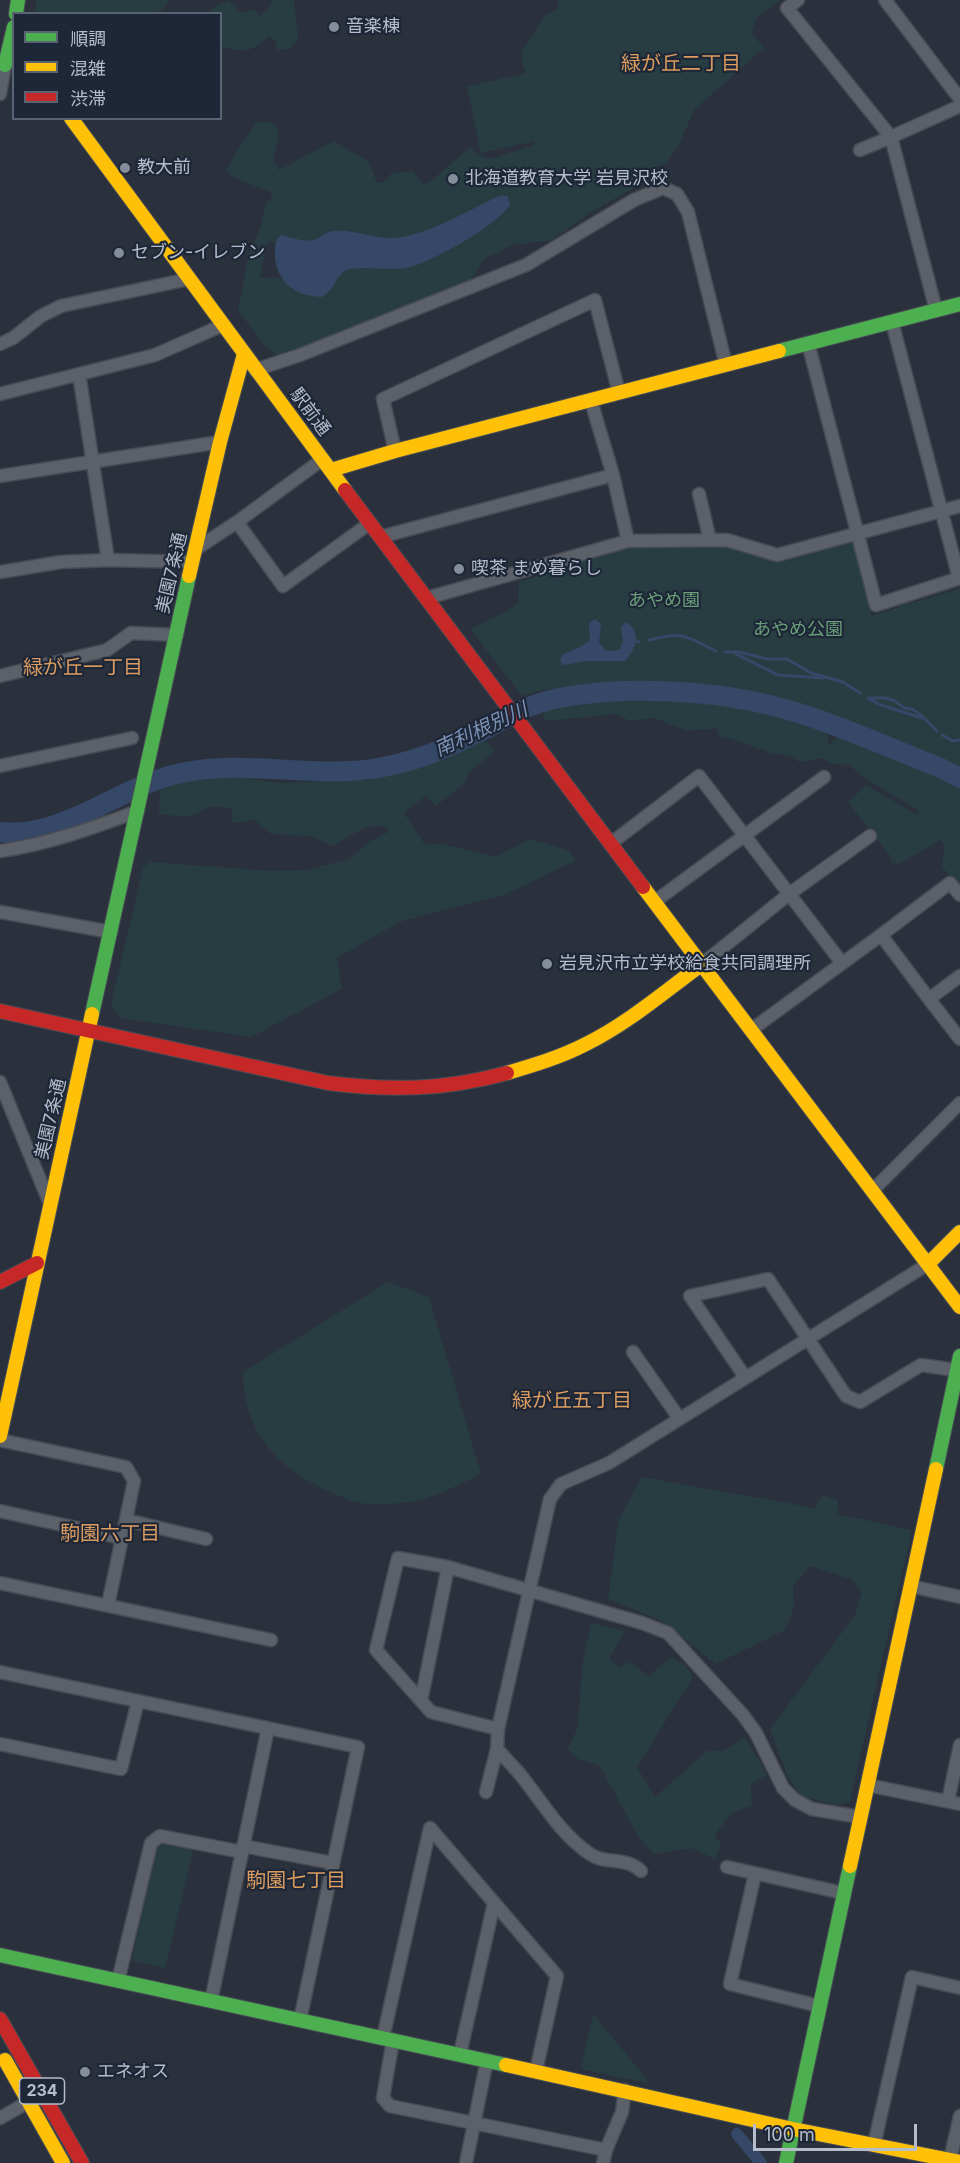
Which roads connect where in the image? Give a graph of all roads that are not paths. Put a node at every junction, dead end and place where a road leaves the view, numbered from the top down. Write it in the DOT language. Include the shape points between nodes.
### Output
graph roads {
  1 [pos="798,0"];
  2 [pos="885,0"];
  3 [pos="0,32"];
  4 [pos="12,47"];
  5 [pos="6,66"];
  6 [pos="0,94"];
  7 [pos="960,99"];
  8 [pos="960,106"];
  9 [pos="72,120"];
  10 [pos="891,137"];
  11 [pos="860,150"];
  12 [pos="189,279"];
  13 [pos="960,304"];
  14 [pos="936,310"];
  15 [pos="892,321"];
  16 [pos="223,325"];
  17 [pos="808,343"];
  18 [pos="0,344"];
  19 [pos="244,354"];
  20 [pos="726,365"];
  21 [pos="255,370"];
  22 [pos="79,374"];
  23 [pos="619,393"];
  24 [pos="0,394"];
  25 [pos="591,401"];
  26 [pos="220,441"];
  27 [pos="394,451"];
  28 [pos="94,462"];
  29 [pos="327,465"];
  30 [pos="613,475"];
  31 [pos="0,476"];
  32 [pos="699,494"];
  33 [pos="960,506"];
  34 [pos="942,510"];
  35 [pos="237,522"];
  36 [pos="370,523"];
  37 [pos="856,533"];
  38 [pos="381,537"];
  39 [pos="710,540"];
  40 [pos="628,541"];
  41 [pos="194,556"];
  42 [pos="108,560"];
  43 [pos="0,572"];
  44 [pos="960,578"];
  45 [pos="427,598"];
  46 [pos="177,635"];
  47 [pos="0,676"];
  48 [pos="132,738"];
  49 [pos="0,766"];
  50 [pos="824,777"];
  51 [pos="139,806"];
  52 [pos="744,834"];
  53 [pos="870,836"];
  54 [pos="0,843"];
  55 [pos="610,844"];
  56 [pos="0,850"];
  57 [pos="789,894"];
  58 [pos="960,895"];
  59 [pos="654,902"];
  60 [pos="0,912"];
  61 [pos="111,932"];
  62 [pos="881,935"];
  63 [pos="842,963"];
  64 [pos="701,965"];
  65 [pos="960,975"];
  66 [pos="929,999"];
  67 [pos="0,1011"];
  68 [pos="751,1030"];
  69 [pos="89,1031"];
  70 [pos="960,1039"];
  71 [pos="0,1082"];
  72 [pos="960,1103"];
  73 [pos="872,1191"];
  74 [pos="50,1204"];
  75 [pos="960,1232"];
  76 [pos="37,1263"];
  77 [pos="928,1264"];
  78 [pos="0,1282"];
  79 [pos="960,1307"];
  80 [pos="807,1337"];
  81 [pos="633,1352"];
  82 [pos="960,1356"];
  83 [pos="956,1370"];
  84 [pos="745,1377"];
  85 [pos="679,1418"];
  86 [pos="0,1438"];
  87 [pos="0,1511"];
  88 [pos="126,1520"];
  89 [pos="122,1538"];
  90 [pos="206,1539"];
  91 [pos="448,1567"];
  92 [pos="0,1583"];
  93 [pos="910,1586"];
  94 [pos="529,1590"];
  95 [pos="960,1597"];
  96 [pos="108,1605"];
  97 [pos="271,1640"];
  98 [pos="0,1672"];
  99 [pos="138,1701"];
  100 [pos="421,1701"];
  101 [pos="268,1728"];
  102 [pos="498,1729"];
  103 [pos="0,1744"];
  104 [pos="960,1745"];
  105 [pos="497,1749"];
  106 [pos="867,1785"];
  107 [pos="486,1792"];
  108 [pos="954,1802"];
  109 [pos="860,1817"];
  110 [pos="242,1849"];
  111 [pos="333,1863"];
  112 [pos="727,1867"];
  113 [pos="641,1871"];
  114 [pos="755,1874"];
  115 [pos="843,1893"];
  116 [pos="494,1902"];
  117 [pos="0,1955"];
  118 [pos="118,1981"];
  119 [pos="960,1988"];
  120 [pos="211,2001"];
  121 [pos="819,2006"];
  122 [pos="0,2019"];
  123 [pos="300,2020"];
  124 [pos="388,2039"];
  125 [pos="0,2051"];
  126 [pos="460,2054"];
  127 [pos="487,2060"];
  128 [pos="536,2071"];
  129 [pos="625,2091"];
  130 [pos="44,2094"];
  131 [pos="30,2102"];
  132 [pos="960,2116"];
  133 [pos="0,2118"];
  134 [pos="475,2123"];
  135 [pos="793,2129"];
  136 [pos="874,2145"];
  137 [pos="604,2157"];
  138 [pos="955,2161"];
  139 [pos="63,2163"];
  140 [pos="82,2163"];
  141 [pos="466,2163"];
  142 [pos="786,2163"];
  1 -- 10 [label="street" via="787,8"];
  2 -- 7 [label="street"];
  3 -- 4 [label="main road"];
  4 -- 5 [label="main road"];
  5 -- 6 [label="street"];
  8 -- 10 [label="street"];
  9 -- 12 [label="main road, 駅前通"];
  10 -- 11 [label="street"];
  10 -- 14 [label="street"];
  12 -- 16 [label="main road, 駅前通"];
  12 -- 18 [label="street" via="61,306"];
  13 -- 14 [label="main road"];
  14 -- 15 [label="main road"];
  15 -- 17 [label="main road"];
  15 -- 34 [label="street"];
  16 -- 19 [label="main road, 駅前通"];
  16 -- 22 [label="street" via="155,355"];
  17 -- 20 [label="main road"];
  17 -- 37 [label="street"];
  19 -- 21 [label="main road, 駅前通"];
  19 -- 26 [label="main road, 美園7条通"];
  20 -- 21 [label="street" via="688,212 677,194 663,188 634,200 526,265"];
  20 -- 23 [label="main road"];
  21 -- 29 [label="main road, 駅前通"];
  22 -- 24 [label="street"];
  22 -- 28 [label="street"];
  23 -- 25 [label="main road"];
  23 -- 27 [label="street" via="595,300 382,399"];
  25 -- 27 [label="main road"];
  25 -- 30 [label="street"];
  26 -- 28 [label="street"];
  26 -- 41 [label="main road, 美園7条通"];
  27 -- 29 [label="main road"];
  28 -- 31 [label="street"];
  28 -- 42 [label="street"];
  29 -- 35 [label="street"];
  29 -- 36 [label="main road, 駅前通"];
  30 -- 38 [label="street"];
  30 -- 40 [label="street"];
  32 -- 39 [label="street"];
  33 -- 34 [label="street"];
  34 -- 37 [label="street"];
  34 -- 44 [label="street"];
  35 -- 36 [label="street" via="283,586"];
  35 -- 41 [label="street"];
  36 -- 38 [label="main road, 駅前通"];
  37 -- 39 [label="street" via="777,555 727,540"];
  37 -- 44 [label="street" via="876,605"];
  38 -- 45 [label="main road, 駅前通"];
  39 -- 40 [label="street"];
  40 -- 45 [label="street"];
  41 -- 42 [label="street"];
  41 -- 46 [label="main road, 美園7条通"];
  42 -- 43 [label="street" via="61,562"];
  45 -- 55 [label="main road, 駅前通"];
  46 -- 47 [label="street" via="131,633 107,650"];
  46 -- 51 [label="main road, 美園7条通"];
  48 -- 49 [label="street"];
  50 -- 52 [label="street"];
  51 -- 56 [label="street" via="81,832"];
  51 -- 61 [label="main road, 美園7条通"];
  52 -- 55 [label="street" via="699,776"];
  52 -- 57 [label="street"];
  52 -- 59 [label="street"];
  53 -- 57 [label="street"];
  54 -- 56 [label="street"];
  55 -- 59 [label="main road, 駅前通"];
  57 -- 63 [label="street"];
  57 -- 64 [label="street"];
  58 -- 62 [label="street" via="950,883"];
  59 -- 64 [label="main road, 駅前通"];
  60 -- 61 [label="street"];
  61 -- 69 [label="main road, 美園7条通"];
  62 -- 63 [label="street"];
  62 -- 66 [label="street"];
  63 -- 68 [label="street"];
  64 -- 68 [label="main road, 駅前通"];
  64 -- 69 [label="main road" via="609,1031 565,1054 495,1078 433,1088 378,1090 336,1084"];
  65 -- 66 [label="street"];
  66 -- 70 [label="street"];
  67 -- 69 [label="main road"];
  68 -- 73 [label="main road, 駅前通"];
  69 -- 74 [label="main road, 美園7条通"];
  71 -- 74 [label="street"];
  72 -- 73 [label="street"];
  73 -- 77 [label="main road, 駅前通"];
  74 -- 76 [label="main road, 美園7条通"];
  75 -- 77 [label="main road"];
  76 -- 78 [label="main road"];
  76 -- 86 [label="main road, 美園7条通"];
  77 -- 79 [label="main road, 駅前通"];
  77 -- 80 [label="street"];
  80 -- 83 [label="street" via="846,1396 860,1402 921,1365"];
  80 -- 84 [label="street"];
  80 -- 84 [label="street" via="768,1279 690,1296"];
  81 -- 85 [label="street"];
  82 -- 83 [label="main road"];
  83 -- 93 [label="main road"];
  84 -- 85 [label="street"];
  85 -- 94 [label="street" via="609,1463 561,1484 550,1499"];
  86 -- 88 [label="street" via="126,1467 134,1481"];
  87 -- 89 [label="street"];
  88 -- 89 [label="street"];
  88 -- 90 [label="street"];
  89 -- 96 [label="street"];
  91 -- 94 [label="street"];
  91 -- 100 [label="street"];
  91 -- 100 [label="street" via="398,1558 376,1650"];
  92 -- 96 [label="street"];
  93 -- 95 [label="street"];
  93 -- 106 [label="main road"];
  94 -- 102 [label="street"];
  94 -- 109 [label="street" via="668,1633 743,1714 783,1788 795,1800 812,1809"];
  96 -- 97 [label="street"];
  98 -- 99 [label="street"];
  99 -- 101 [label="street"];
  99 -- 103 [label="street" via="122,1769"];
  100 -- 102 [label="street" via="431,1712"];
  101 -- 110 [label="street"];
  101 -- 111 [label="street" via="358,1747"];
  102 -- 105 [label="street"];
  104 -- 108 [label="street"];
  105 -- 107 [label="street"];
  105 -- 113 [label="street" via="567,1834 591,1855 624,1861"];
  106 -- 108 [label="street"];
  106 -- 109 [label="main road"];
  109 -- 115 [label="main road"];
  110 -- 111 [label="street"];
  110 -- 118 [label="street" via="160,1836 151,1843"];
  110 -- 120 [label="street"];
  111 -- 123 [label="street"];
  112 -- 114 [label="street"];
  114 -- 115 [label="street"];
  114 -- 121 [label="street" via="730,1984"];
  115 -- 121 [label="main road"];
  116 -- 124 [label="street" via="430,1828"];
  116 -- 126 [label="street"];
  116 -- 128 [label="street" via="557,1976"];
  117 -- 118 [label="main road"];
  118 -- 120 [label="main road"];
  119 -- 136 [label="street" via="912,1977"];
  120 -- 123 [label="main road"];
  121 -- 135 [label="main road"];
  122 -- 130 [label="main road, 234"];
  123 -- 124 [label="main road"];
  124 -- 126 [label="main road"];
  124 -- 134 [label="street" via="385,2102"];
  125 -- 131 [label="main road, 234"];
  126 -- 127 [label="main road"];
  127 -- 128 [label="main road"];
  127 -- 134 [label="street"];
  128 -- 129 [label="main road"];
  129 -- 135 [label="main road"];
  129 -- 137 [label="street" via="622,2112"];
  130 -- 131 [label="street"];
  130 -- 140 [label="main road, 234"];
  131 -- 133 [label="street"];
  131 -- 139 [label="main road, 234"];
  132 -- 138 [label="street"];
  134 -- 137 [label="street"];
  134 -- 141 [label="street"];
  135 -- 136 [label="main road"];
  135 -- 142 [label="main road"];
  136 -- 138 [label="main road"];
}
